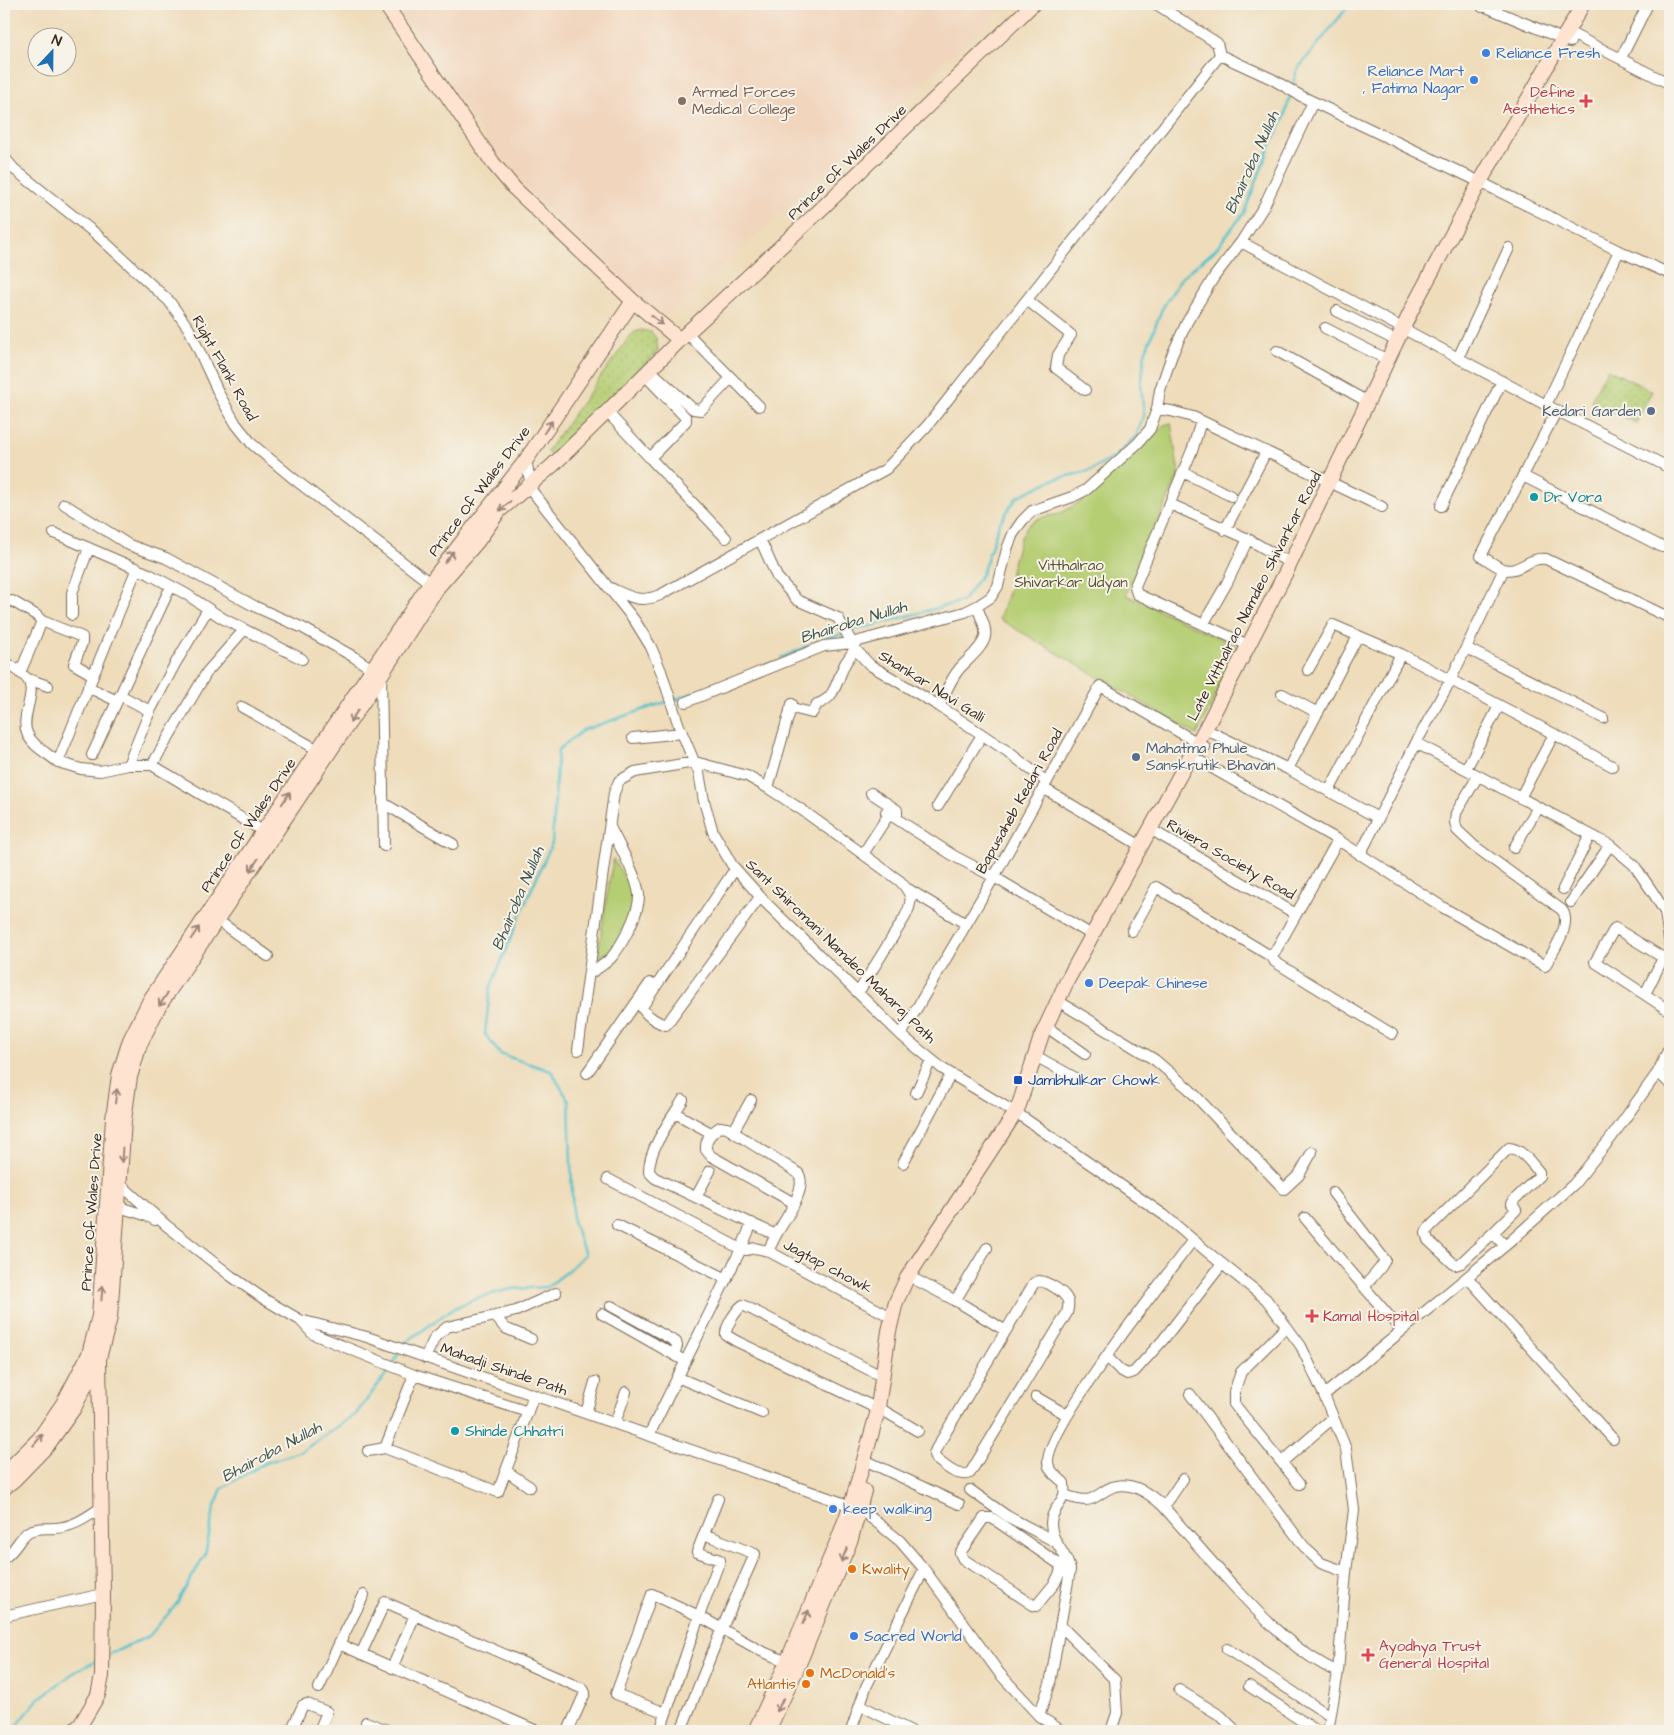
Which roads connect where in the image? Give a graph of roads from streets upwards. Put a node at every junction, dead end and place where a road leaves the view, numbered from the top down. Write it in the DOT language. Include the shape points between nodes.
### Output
graph roads {
  1 [pos="384,4"];
  2 [pos="1033,4"];
  3 [pos="1156,4"];
  4 [pos="1583,4"];
  5 [pos="1591,4"];
  6 [pos="1648,4"];
  7 [pos="1482,7"];
  8 [pos="1569,39"];
  9 [pos="1220,55"];
  10 [pos="1621,58"];
  11 [pos="1670,84"];
  12 [pos="1313,102"];
  13 [pos="4,157"];
  14 [pos="1482,183"];
  15 [pos="1241,242"];
  16 [pos="1509,248"];
  17 [pos="1619,252"];
  18 [pos="1670,274"];
  19 [pos="1027,300"];
  20 [pos="634,301"];
  21 [pos="1337,311"];
  22 [pos="1325,328"];
  23 [pos="1404,334"];
  24 [pos="684,337"];
  25 [pos="1277,351"];
  26 [pos="1458,358"];
  27 [pos="1388,360"];
  28 [pos="647,372"];
  29 [pos="731,378"];
  30 [pos="1502,381"];
  31 [pos="1084,390"];
  32 [pos="1368,402"];
  33 [pos="1546,405"];
  34 [pos="759,406"];
  35 [pos="1157,409"];
  36 [pos="1557,410"];
  37 [pos="607,412"];
  38 [pos="1201,421"];
  39 [pos="1266,452"];
  40 [pos="650,458"];
  41 [pos="526,460"];
  42 [pos="1670,468"];
  43 [pos="1183,472"];
  44 [pos="1524,476"];
  45 [pos="1333,483"];
  46 [pos="531,484"];
  47 [pos="1231,496"];
  48 [pos="64,504"];
  49 [pos="1170,504"];
  50 [pos="1441,506"];
  51 [pos="1382,507"];
  52 [pos="1225,530"];
  53 [pos="54,533"];
  54 [pos="726,538"];
  55 [pos="760,539"];
  56 [pos="1248,539"];
  57 [pos="1662,547"];
  58 [pos="89,548"];
  59 [pos="1290,563"];
  60 [pos="137,568"];
  61 [pos="1504,569"];
  62 [pos="430,583"];
  63 [pos="171,586"];
  64 [pos="607,587"];
  65 [pos="12,601"];
  66 [pos="976,607"];
  67 [pos="208,609"];
  68 [pos="72,615"];
  69 [pos="1670,618"];
  70 [pos="42,621"];
  71 [pos="1204,623"];
  72 [pos="244,630"];
  73 [pos="1358,636"];
  74 [pos="1248,644"];
  75 [pos="854,646"];
  76 [pos="1466,648"];
  77 [pos="1401,654"];
  78 [pos="302,659"];
  79 [pos="4,661"];
  80 [pos="1308,670"];
  81 [pos="377,672"];
  82 [pos="93,675"];
  83 [pos="24,676"];
  84 [pos="1450,681"];
  85 [pos="48,686"];
  86 [pos="88,687"];
  87 [pos="1282,694"];
  88 [pos="119,698"];
  89 [pos="686,702"];
  90 [pos="939,706"];
  91 [pos="1500,706"];
  92 [pos="242,707"];
  93 [pos="150,711"];
  94 [pos="1318,713"];
  95 [pos="1603,718"];
  96 [pos="681,730"];
  97 [pos="1213,733"];
  98 [pos="1554,734"];
  99 [pos="982,735"];
  100 [pos="633,738"];
  101 [pos="1416,743"];
  102 [pos="1202,745"];
  103 [pos="318,750"];
  104 [pos="92,755"];
  105 [pos="1198,760"];
  106 [pos="58,762"];
  107 [pos="695,762"];
  108 [pos="128,765"];
  109 [pos="152,765"];
  110 [pos="1612,766"];
  111 [pos="1288,769"];
  112 [pos="1466,769"];
  113 [pos="1478,776"];
  114 [pos="1045,785"];
  115 [pos="768,788"];
  116 [pos="1329,791"];
  117 [pos="871,793"];
  118 [pos="1520,798"];
  119 [pos="383,803"];
  120 [pos="938,806"];
  121 [pos="1538,807"];
  122 [pos="889,814"];
  123 [pos="1378,818"];
  124 [pos="609,826"];
  125 [pos="1154,831"];
  126 [pos="268,834"];
  127 [pos="1590,835"];
  128 [pos="1338,840"];
  129 [pos="454,844"];
  130 [pos="1610,845"];
  131 [pos="384,846"];
  132 [pos="1141,846"];
  133 [pos="1514,848"];
  134 [pos="863,854"];
  135 [pos="1360,855"];
  136 [pos="733,867"];
  137 [pos="994,877"];
  138 [pos="907,889"];
  139 [pos="1563,889"];
  140 [pos="760,897"];
  141 [pos="1571,902"];
  142 [pos="1668,913"];
  143 [pos="1296,914"];
  144 [pos="217,920"];
  145 [pos="966,924"];
  146 [pos="1132,931"];
  147 [pos="1092,935"];
  148 [pos="1670,947"];
  149 [pos="268,956"];
  150 [pos="1272,957"];
  151 [pos="1667,960"];
  152 [pos="589,974"];
  153 [pos="858,993"];
  154 [pos="1645,994"];
  155 [pos="1063,1004"];
  156 [pos="1670,1011"];
  157 [pos="1051,1030"];
  158 [pos="1392,1034"];
  159 [pos="901,1036"];
  160 [pos="1670,1046"];
  161 [pos="578,1050"];
  162 [pos="1085,1054"];
  163 [pos="1041,1059"];
  164 [pos="932,1060"];
  165 [pos="1658,1072"];
  166 [pos="587,1073"];
  167 [pos="950,1074"];
  168 [pos="1079,1080"];
  169 [pos="1670,1084"];
  170 [pos="916,1093"];
  171 [pos="683,1100"];
  172 [pos="752,1100"];
  173 [pos="675,1113"];
  174 [pos="1018,1114"];
  175 [pos="733,1132"];
  176 [pos="711,1133"];
  177 [pos="1312,1152"];
  178 [pos="903,1163"];
  179 [pos="710,1171"];
  180 [pos="608,1179"];
  181 [pos="114,1184"];
  182 [pos="1333,1193"];
  183 [pos="696,1197"];
  184 [pos="794,1203"];
  185 [pos="113,1205"];
  186 [pos="1306,1218"];
  187 [pos="752,1223"];
  188 [pos="617,1225"];
  189 [pos="167,1226"];
  190 [pos="1493,1233"];
  191 [pos="776,1235"];
  192 [pos="1193,1240"];
  193 [pos="1505,1246"];
  194 [pos="987,1248"];
  195 [pos="744,1250"];
  196 [pos="768,1251"];
  197 [pos="1222,1264"];
  198 [pos="1467,1277"];
  199 [pos="728,1279"];
  200 [pos="916,1280"];
  201 [pos="1365,1286"];
  202 [pos="556,1293"];
  203 [pos="955,1301"];
  204 [pos="611,1306"];
  205 [pos="602,1314"];
  206 [pos="495,1316"];
  207 [pos="893,1318"];
  208 [pos="300,1320"];
  209 [pos="1286,1327"];
  210 [pos="1401,1330"];
  211 [pos="1006,1331"];
  212 [pos="531,1339"];
  213 [pos="674,1354"];
  214 [pos="94,1356"];
  215 [pos="420,1356"];
  216 [pos="1107,1356"];
  217 [pos="685,1361"];
  218 [pos="414,1375"];
  219 [pos="677,1377"];
  220 [pos="883,1377"];
  221 [pos="595,1382"];
  222 [pos="626,1392"];
  223 [pos="1190,1394"];
  224 [pos="1324,1395"];
  225 [pos="534,1396"];
  226 [pos="1036,1397"];
  227 [pos="880,1410"];
  228 [pos="528,1412"];
  229 [pos="586,1413"];
  230 [pos="762,1413"];
  231 [pos="1067,1415"];
  232 [pos="1333,1418"];
  233 [pos="615,1423"];
  234 [pos="918,1431"];
  235 [pos="649,1435"];
  236 [pos="1613,1440"];
  237 [pos="385,1448"];
  238 [pos="368,1451"];
  239 [pos="1282,1462"];
  240 [pos="871,1463"];
  241 [pos="506,1471"];
  242 [pos="4,1474"];
  243 [pos="1183,1479"];
  244 [pos="1299,1484"];
  245 [pos="530,1487"];
  246 [pos="4,1488"];
  247 [pos="970,1490"];
  248 [pos="1064,1495"];
  249 [pos="718,1499"];
  250 [pos="960,1504"];
  251 [pos="102,1507"];
  252 [pos="855,1507"];
  253 [pos="1164,1508"];
  254 [pos="704,1534"];
  255 [pos="1054,1541"];
  256 [pos="4,1558"];
  257 [pos="1059,1564"];
  258 [pos="924,1569"];
  259 [pos="1070,1570"];
  260 [pos="1346,1572"];
  261 [pos="103,1594"];
  262 [pos="364,1595"];
  263 [pos="415,1615"];
  264 [pos="4,1616"];
  265 [pos="699,1616"];
  266 [pos="1060,1625"];
  267 [pos="722,1628"];
  268 [pos="339,1644"];
  269 [pos="1226,1649"];
  270 [pos="361,1654"];
  271 [pos="793,1664"];
  272 [pos="392,1668"];
  273 [pos="1338,1672"];
  274 [pos="1250,1686"];
  275 [pos="320,1688"];
  276 [pos="1179,1690"];
  277 [pos="860,1705"];
  278 [pos="666,1713"];
  279 [pos="1039,1716"];
  280 [pos="1330,1716"];
  281 [pos="366,1722"];
  282 [pos="682,1728"];
  283 [pos="74,1731"];
  284 [pos="291,1731"];
  285 [pos="319,1731"];
  286 [pos="390,1731"];
  287 [pos="538,1731"];
  288 [pos="568,1731"];
  289 [pos="660,1731"];
  290 [pos="755,1731"];
  291 [pos="768,1731"];
  292 [pos="851,1731"];
  293 [pos="911,1731"];
  294 [pos="1062,1731"];
  295 [pos="1111,1731"];
  296 [pos="1236,1731"];
  297 [pos="1317,1731"];
  298 [pos="1328,1731"];
  1 -- 20 [label="street" via="492,163 514,188"];
  2 -- 24 [label="street, Prince Of Wales Drive" via="817,214"];
  3 -- 9 [label="street" via="1217,43"];
  4 -- 8 [label="street, Late Vitthalrao Namdeo Shivarkar Road"];
  5 -- 8 [label="street, Late Vitthalrao Namdeo Shivarkar Road"];
  6 -- 10 [label="street"];
  7 -- 8 [label="street"];
  8 -- 10 [label="street"];
  8 -- 14 [label="street, Late Vitthalrao Namdeo Shivarkar Road"];
  9 -- 12 [label="street"];
  9 -- 19 [label="street"];
  10 -- 11 [label="street"];
  12 -- 14 [label="street"];
  12 -- 15 [label="street" via="1264,206"];
  13 -- 62 [label="street, Right Flank Road" via="169,301 189,329 236,424 252,444"];
  14 -- 17 [label="street"];
  14 -- 23 [label="street, Late Vitthalrao Namdeo Shivarkar Road"];
  15 -- 23 [label="street"];
  15 -- 35 [label="street" via="1214,277 1187,322 1172,355"];
  16 -- 26 [label="street"];
  17 -- 18 [label="street"];
  17 -- 33 [label="street"];
  19 -- 31 [label="street" via="1071,335 1058,355 1056,368"];
  19 -- 55 [label="street" via="927,426 886,469"];
  20 -- 24 [label="street, one-way"];
  41 -- 20 [label="street, Prince Of Wales Drive, one-way"];
  21 -- 23 [label="street"];
  22 -- 27 [label="street"];
  23 -- 26 [label="street"];
  23 -- 27 [label="street, Late Vitthalrao Namdeo Shivarkar Road"];
  23 -- 45 [label="street, Late Vitthalrao Namdeo Shivarkar Road"];
  24 -- 28 [label="street, Prince Of Wales Drive"];
  24 -- 29 [label="street"];
  25 -- 32 [label="street"];
  26 -- 30 [label="street"];
  27 -- 32 [label="street, Late Vitthalrao Namdeo Shivarkar Road"];
  28 -- 29 [label="street" via="693,409 701,410"];
  28 -- 37 [label="street, Prince Of Wales Drive"];
  28 -- 40 [label="street" via="686,418"];
  29 -- 34 [label="street"];
  30 -- 33 [label="street"];
  30 -- 50 [label="street"];
  32 -- 45 [label="street, Late Vitthalrao Namdeo Shivarkar Road"];
  33 -- 36 [label="street"];
  35 -- 38 [label="street"];
  35 -- 66 [label="street" via="1150,429 1138,443 1086,490 1032,511 1022,521 1007,549 998,586"];
  36 -- 42 [label="street"];
  36 -- 44 [label="street"];
  37 -- 40 [label="street"];
  37 -- 46 [label="street, Prince Of Wales Drive"];
  38 -- 39 [label="street"];
  38 -- 43 [label="street"];
  39 -- 45 [label="street"];
  39 -- 52 [label="street"];
  40 -- 54 [label="street"];
  41 -- 46 [label="street, Sant Shiromani Namdeo Maharaj Path"];
  62 -- 41 [label="street, Prince Of Wales Drive, one-way"];
  43 -- 47 [label="street"];
  43 -- 49 [label="street"];
  44 -- 57 [label="street"];
  44 -- 61 [label="street" via="1481,556"];
  45 -- 51 [label="street"];
  45 -- 59 [label="street, Late Vitthalrao Namdeo Shivarkar Road"];
  45 -- 97 [label="street, Late Vitthalrao Namdeo Shivarkar Road"];
  46 -- 64 [label="street, Sant Shiromani Namdeo Maharaj Path" via="532,491"];
  46 -- 81 [label="street, Prince Of Wales Drive, one-way" via="499,512 439,586"];
  48 -- 81 [label="street" via="129,545 166,558 256,607 303,628"];
  49 -- 52 [label="street"];
  49 -- 71 [label="street" via="1135,590"];
  52 -- 56 [label="street"];
  53 -- 58 [label="street"];
  55 -- 64 [label="street" via="649,600 637,600"];
  55 -- 75 [label="street, Shankar Navi Galli" via="777,577 797,600 838,618"];
  56 -- 59 [label="street"];
  56 -- 71 [label="street"];
  58 -- 60 [label="street"];
  58 -- 68 [label="street" via="72,593"];
  59 -- 74 [label="street, Late Vitthalrao Namdeo Shivarkar Road"];
  60 -- 63 [label="street"];
  60 -- 82 [label="street"];
  61 -- 69 [label="street" via="1513,570 1538,558 1546,559"];
  61 -- 76 [label="street"];
  62 -- 81 [label="street, Prince Of Wales Drive"];
  63 -- 67 [label="street"];
  63 -- 88 [label="street"];
  64 -- 96 [label="street, Sant Shiromani Namdeo Maharaj Path" via="651,647"];
  65 -- 70 [label="street"];
  66 -- 75 [label="street"];
  66 -- 90 [label="street" via="985,636 959,669"];
  67 -- 72 [label="street"];
  67 -- 93 [label="street"];
  70 -- 82 [label="street" via="82,637 74,664"];
  70 -- 83 [label="street"];
  71 -- 74 [label="street"];
  72 -- 78 [label="street"];
  72 -- 109 [label="street" via="207,672"];
  73 -- 77 [label="street"];
  73 -- 80 [label="street" via="1333,625"];
  73 -- 94 [label="street"];
  74 -- 102 [label="street, Late Vitthalrao Namdeo Shivarkar Road"];
  75 -- 89 [label="street" via="824,646"];
  75 -- 90 [label="street, Shankar Navi Galli" via="870,665"];
  75 -- 115 [label="street" via="832,695 817,704 812,713 791,707"];
  76 -- 84 [label="street"];
  76 -- 95 [label="street"];
  77 -- 84 [label="street"];
  77 -- 116 [label="street"];
  79 -- 83 [label="street"];
  81 -- 103 [label="street, Prince Of Wales Drive"];
  81 -- 119 [label="street"];
  81 -- 126 [label="street, Prince Of Wales Drive, one-way"];
  82 -- 86 [label="street"];
  83 -- 85 [label="street"];
  83 -- 106 [label="street" via="31,686 26,731 32,742"];
  84 -- 91 [label="street"];
  84 -- 101 [label="street"];
  86 -- 88 [label="street"];
  86 -- 106 [label="street"];
  87 -- 94 [label="street"];
  88 -- 93 [label="street"];
  88 -- 104 [label="street"];
  90 -- 99 [label="street, Shankar Navi Galli"];
  91 -- 98 [label="street"];
  91 -- 112 [label="street"];
  92 -- 103 [label="street"];
  93 -- 108 [label="street"];
  94 -- 111 [label="street"];
  96 -- 100 [label="street"];
  96 -- 107 [label="street, Sant Shiromani Namdeo Maharaj Path"];
  97 -- 102 [label="street, Late Vitthalrao Namdeo Shivarkar Road"];
  97 -- 111 [label="street"];
  98 -- 110 [label="street"];
  98 -- 118 [label="street"];
  99 -- 114 [label="street, Shankar Navi Galli" via="1008,751"];
  99 -- 120 [label="street"];
  101 -- 112 [label="street"];
  101 -- 123 [label="street"];
  102 -- 105 [label="street, Late Vitthalrao Namdeo Shivarkar Road"];
  102 -- 114 [label="street, Bapusaheb Kedari Road" via="1100,686"];
  102 -- 125 [label="street, Late Vitthalrao Namdeo Shivarkar Road"];
  126 -- 103 [label="street, Prince Of Wales Drive, one-way"];
  105 -- 125 [label="street, Late Vitthalrao Namdeo Shivarkar Road"];
  105 -- 128 [label="street"];
  106 -- 108 [label="street" via="100,771"];
  107 -- 115 [label="street" via="747,776"];
  107 -- 124 [label="street" via="635,772 619,781"];
  107 -- 136 [label="street, Sant Shiromani Namdeo Maharaj Path" via="713,832"];
  108 -- 109 [label="street"];
  109 -- 126 [label="street"];
  111 -- 116 [label="street"];
  112 -- 113 [label="street"];
  113 -- 118 [label="street"];
  113 -- 135 [label="street" via="1456,813 1457,830 1566,914 1562,933 1544,966"];
  114 -- 132 [label="street, Shankar Navi Galli"];
  114 -- 137 [label="street, Bapusaheb Kedari Road"];
  115 -- 134 [label="street"];
  116 -- 123 [label="street"];
  117 -- 122 [label="street" via="897,810 897,815"];
  118 -- 121 [label="street"];
  119 -- 129 [label="street"];
  119 -- 131 [label="street"];
  121 -- 127 [label="street"];
  121 -- 133 [label="street"];
  122 -- 134 [label="street"];
  122 -- 137 [label="street" via="954,856"];
  123 -- 135 [label="street"];
  124 -- 152 [label="street"];
  124 -- 152 [label="street" via="636,882 639,897 636,914 619,948 601,967"];
  125 -- 132 [label="street, Late Vitthalrao Namdeo Shivarkar Road"];
  125 -- 143 [label="street, Riviera Society Road"];
  125 -- 155 [label="street, Late Vitthalrao Namdeo Shivarkar Road"];
  126 -- 144 [label="street, Prince Of Wales Drive, one-way"];
  181 -- 126 [label="street, Prince Of Wales Drive, one-way" via="113,1119 119,1075 130,1040 150,1000"];
  127 -- 130 [label="street"];
  127 -- 139 [label="street"];
  128 -- 135 [label="street"];
  128 -- 143 [label="street"];
  130 -- 141 [label="street"];
  130 -- 142 [label="street" via="1634,865"];
  132 -- 147 [label="street, Late Vitthalrao Namdeo Shivarkar Road"];
  134 -- 138 [label="street"];
  136 -- 140 [label="street, Sant Shiromani Namdeo Maharaj Path"];
  136 -- 140 [label="street" via="642,1007 643,1011 666,1025"];
  136 -- 166 [label="street"];
  137 -- 145 [label="street, Bapusaheb Kedari Road"];
  137 -- 147 [label="street"];
  138 -- 145 [label="street"];
  138 -- 153 [label="street" via="911,897 908,912"];
  140 -- 153 [label="street, Sant Shiromani Namdeo Maharaj Path"];
  142 -- 148 [label="street"];
  143 -- 150 [label="street"];
  144 -- 149 [label="street"];
  144 -- 181 [label="street, Prince Of Wales Drive, one-way" via="159,1006 140,1044 130,1077"];
  145 -- 159 [label="street, Bapusaheb Kedari Road"];
  146 -- 150 [label="street" via="1156,887"];
  147 -- 174 [label="street, Late Vitthalrao Namdeo Shivarkar Road" via="1046,1025"];
  150 -- 158 [label="street" via="1275,962"];
  151 -- 154 [label="street"];
  151 -- 154 [label="street" via="1615,928 1595,962"];
  152 -- 161 [label="street"];
  153 -- 159 [label="street, Sant Shiromani Namdeo Maharaj Path"];
  154 -- 156 [label="street"];
  155 -- 157 [label="street, Late Vitthalrao Namdeo Shivarkar Road"];
  155 -- 177 [label="street" via="1155,1060 1189,1089 1284,1189 1299,1175"];
  157 -- 162 [label="street"];
  157 -- 163 [label="street, Late Vitthalrao Namdeo Shivarkar Road"];
  159 -- 164 [label="street, Sant Shiromani Namdeo Maharaj Path"];
  160 -- 165 [label="street"];
  163 -- 168 [label="street"];
  163 -- 174 [label="street, Late Vitthalrao Namdeo Shivarkar Road"];
  164 -- 167 [label="street, Sant Shiromani Namdeo Maharaj Path"];
  164 -- 170 [label="street"];
  165 -- 169 [label="street"];
  165 -- 193 [label="street" via="1574,1184"];
  167 -- 174 [label="street, Sant Shiromani Namdeo Maharaj Path"];
  167 -- 178 [label="street"];
  171 -- 173 [label="street"];
  172 -- 175 [label="street"];
  173 -- 176 [label="street"];
  173 -- 183 [label="street" via="652,1153 650,1172 655,1178"];
  174 -- 192 [label="street, Sant Shiromani Namdeo Maharaj Path" via="1164,1215"];
  174 -- 200 [label="street, Late Vitthalrao Namdeo Shivarkar Road"];
  174 -- 207 [label="street, Late Vitthalrao Namdeo Shivarkar Road" via="907,1278"];
  175 -- 176 [label="street" via="720,1127"];
  175 -- 184 [label="street" via="798,1173 802,1186"];
  176 -- 184 [label="street" via="705,1144 712,1156"];
  179 -- 183 [label="street"];
  180 -- 195 [label="street"];
  181 -- 185 [label="street, Prince Of Wales Drive"];
  181 -- 189 [label="street, Mahadji Shinde Path"];
  182 -- 201 [label="street" via="1385,1260"];
  183 -- 187 [label="street"];
  184 -- 191 [label="street"];
  185 -- 189 [label="street, Mahadji Shinde Path"];
  185 -- 214 [label="street, Prince Of Wales Drive" via="110,1318"];
  186 -- 201 [label="street"];
  187 -- 191 [label="street"];
  187 -- 195 [label="street"];
  188 -- 199 [label="street"];
  189 -- 208 [label="street, Mahadji Shinde Path" via="258,1296"];
  190 -- 190 [label="street" via="1516,1210 1512,1204 1514,1200 1539,1176 1539,1172 1513,1148 1509,1148 1426,1233 1428,1240 1455,1265"];
  190 -- 193 [label="street"];
  191 -- 196 [label="street"];
  192 -- 197 [label="street, Sant Shiromani Namdeo Maharaj Path"];
  192 -- 216 [label="street"];
  193 -- 198 [label="street"];
  194 -- 203 [label="street"];
  195 -- 196 [label="street, Jagtap chowk"];
  195 -- 199 [label="street"];
  196 -- 207 [label="street, Jagtap chowk"];
  197 -- 209 [label="street, Sant Shiromani Namdeo Maharaj Path" via="1266,1299"];
  197 -- 216 [label="street" via="1134,1372 1127,1374 1120,1370"];
  198 -- 210 [label="street"];
  198 -- 236 [label="street"];
  199 -- 217 [label="street"];
  200 -- 203 [label="street"];
  200 -- 227 [label="street, Late Vitthalrao Namdeo Shivarkar Road" via="903,1307"];
  201 -- 210 [label="street"];
  202 -- 206 [label="street" via="516,1311"];
  203 -- 211 [label="street"];
  204 -- 213 [label="street" via="676,1342"];
  205 -- 213 [label="street"];
  206 -- 212 [label="street" via="505,1328"];
  206 -- 215 [label="street" via="447,1327"];
  207 -- 220 [label="street, Late Vitthalrao Namdeo Shivarkar Road"];
  208 -- 215 [label="street, Mahadji Shinde Path" via="367,1337"];
  208 -- 218 [label="street" via="313,1334"];
  209 -- 224 [label="street, Sant Shiromani Namdeo Maharaj Path" via="1300,1346"];
  209 -- 239 [label="street" via="1241,1372 1234,1392 1234,1404"];
  210 -- 224 [label="street"];
  211 -- 211 [label="street" via="1034,1283 1044,1281 1065,1295 1069,1303 1067,1313 970,1473 958,1474 934,1454"];
  213 -- 217 [label="street"];
  242 -- 214 [label="street, Prince Of Wales Drive, one-way" via="39,1440"];
  214 -- 246 [label="street, Prince Of Wales Drive" via="74,1408 47,1446"];
  214 -- 251 [label="street"];
  215 -- 225 [label="street, Mahadji Shinde Path"];
  216 -- 231 [label="street"];
  217 -- 219 [label="street"];
  218 -- 228 [label="street"];
  218 -- 237 [label="street"];
  219 -- 230 [label="street"];
  219 -- 235 [label="street"];
  220 -- 227 [label="street, Late Vitthalrao Namdeo Shivarkar Road"];
  220 -- 227 [label="street" via="743,1305 738,1308 726,1331 726,1336"];
  221 -- 229 [label="street"];
  222 -- 233 [label="street"];
  223 -- 260 [label="street" via="1306,1549 1321,1563"];
  224 -- 232 [label="street, Sant Shiromani Namdeo Maharaj Path"];
  225 -- 228 [label="street"];
  225 -- 229 [label="street, Mahadji Shinde Path"];
  226 -- 231 [label="street"];
  227 -- 234 [label="street"];
  227 -- 240 [label="street, Late Vitthalrao Namdeo Shivarkar Road"];
  227 -- 252 [label="street, Late Vitthalrao Namdeo Shivarkar Road"];
  228 -- 241 [label="street"];
  229 -- 233 [label="street, Mahadji Shinde Path"];
  231 -- 248 [label="street" via="1050,1451 1048,1463 1064,1483"];
  232 -- 239 [label="street"];
  232 -- 260 [label="street, Sant Shiromani Namdeo Maharaj Path" via="1346,1449 1354,1510"];
  233 -- 235 [label="street, Mahadji Shinde Path"];
  235 -- 252 [label="street, Mahadji Shinde Path"];
  237 -- 238 [label="street"];
  237 -- 241 [label="street" via="498,1492"];
  239 -- 244 [label="street"];
  240 -- 250 [label="street"];
  240 -- 252 [label="street, Late Vitthalrao Namdeo Shivarkar Road"];
  241 -- 245 [label="street"];
  243 -- 253 [label="street"];
  247 -- 255 [label="street" via="1007,1516"];
  248 -- 253 [label="street" via="1090,1499 1116,1486 1134,1487 1150,1494"];
  248 -- 255 [label="street" via="1051,1522"];
  249 -- 254 [label="street"];
  251 -- 256 [label="street" via="78,1523 28,1532"];
  251 -- 261 [label="street"];
  252 -- 258 [label="street, Mahadji Shinde Path" via="900,1541"];
  252 -- 271 [label="street, Late Vitthalrao Namdeo Shivarkar Road" via="851,1539"];
  253 -- 273 [label="street" via="1268,1623 1299,1650"];
  254 -- 265 [label="street" via="697,1552 720,1560"];
  254 -- 267 [label="street" via="755,1554"];
  255 -- 259 [label="street" via="1068,1560"];
  257 -- 257 [label="street" via="987,1517 960,1553 963,1559 1036,1606 1054,1583 1061,1570"];
  257 -- 259 [label="street"];
  258 -- 277 [label="street"];
  258 -- 279 [label="street, Mahadji Shinde Path" via="1000,1674"];
  259 -- 266 [label="street"];
  260 -- 273 [label="street, Sant Shiromani Namdeo Maharaj Path"];
  261 -- 264 [label="street"];
  261 -- 283 [label="street" via="102,1676 98,1695"];
  262 -- 268 [label="street"];
  263 -- 270 [label="street" via="385,1602"];
  263 -- 272 [label="street"];
  263 -- 288 [label="street" via="583,1689 585,1693"];
  265 -- 267 [label="street"];
  265 -- 278 [label="street"];
  265 -- 278 [label="street" via="652,1594 616,1694"];
  266 -- 279 [label="street" via="1050,1684"];
  266 -- 295 [label="street" via="1115,1680 1117,1713"];
  267 -- 271 [label="street" via="761,1651"];
  267 -- 282 [label="street"];
  268 -- 270 [label="street"];
  268 -- 275 [label="street"];
  269 -- 280 [label="street"];
  270 -- 272 [label="street"];
  271 -- 290 [label="street, Late Vitthalrao Namdeo Shivarkar Road"];
  271 -- 291 [label="street, Late Vitthalrao Namdeo Shivarkar Road, one-way"];
  272 -- 287 [label="street"];
  273 -- 280 [label="street, Sant Shiromani Namdeo Maharaj Path"];
  274 -- 297 [label="street"];
  276 -- 296 [label="street" via="1221,1716"];
  277 -- 292 [label="street"];
  277 -- 293 [label="street"];
  278 -- 289 [label="street"];
  279 -- 294 [label="street, Mahadji Shinde Path"];
  280 -- 298 [label="street, Sant Shiromani Namdeo Maharaj Path"];
  281 -- 286 [label="street"];
  284 -- 285 [label="street" via="303,1705 307,1704 327,1712"];
}
